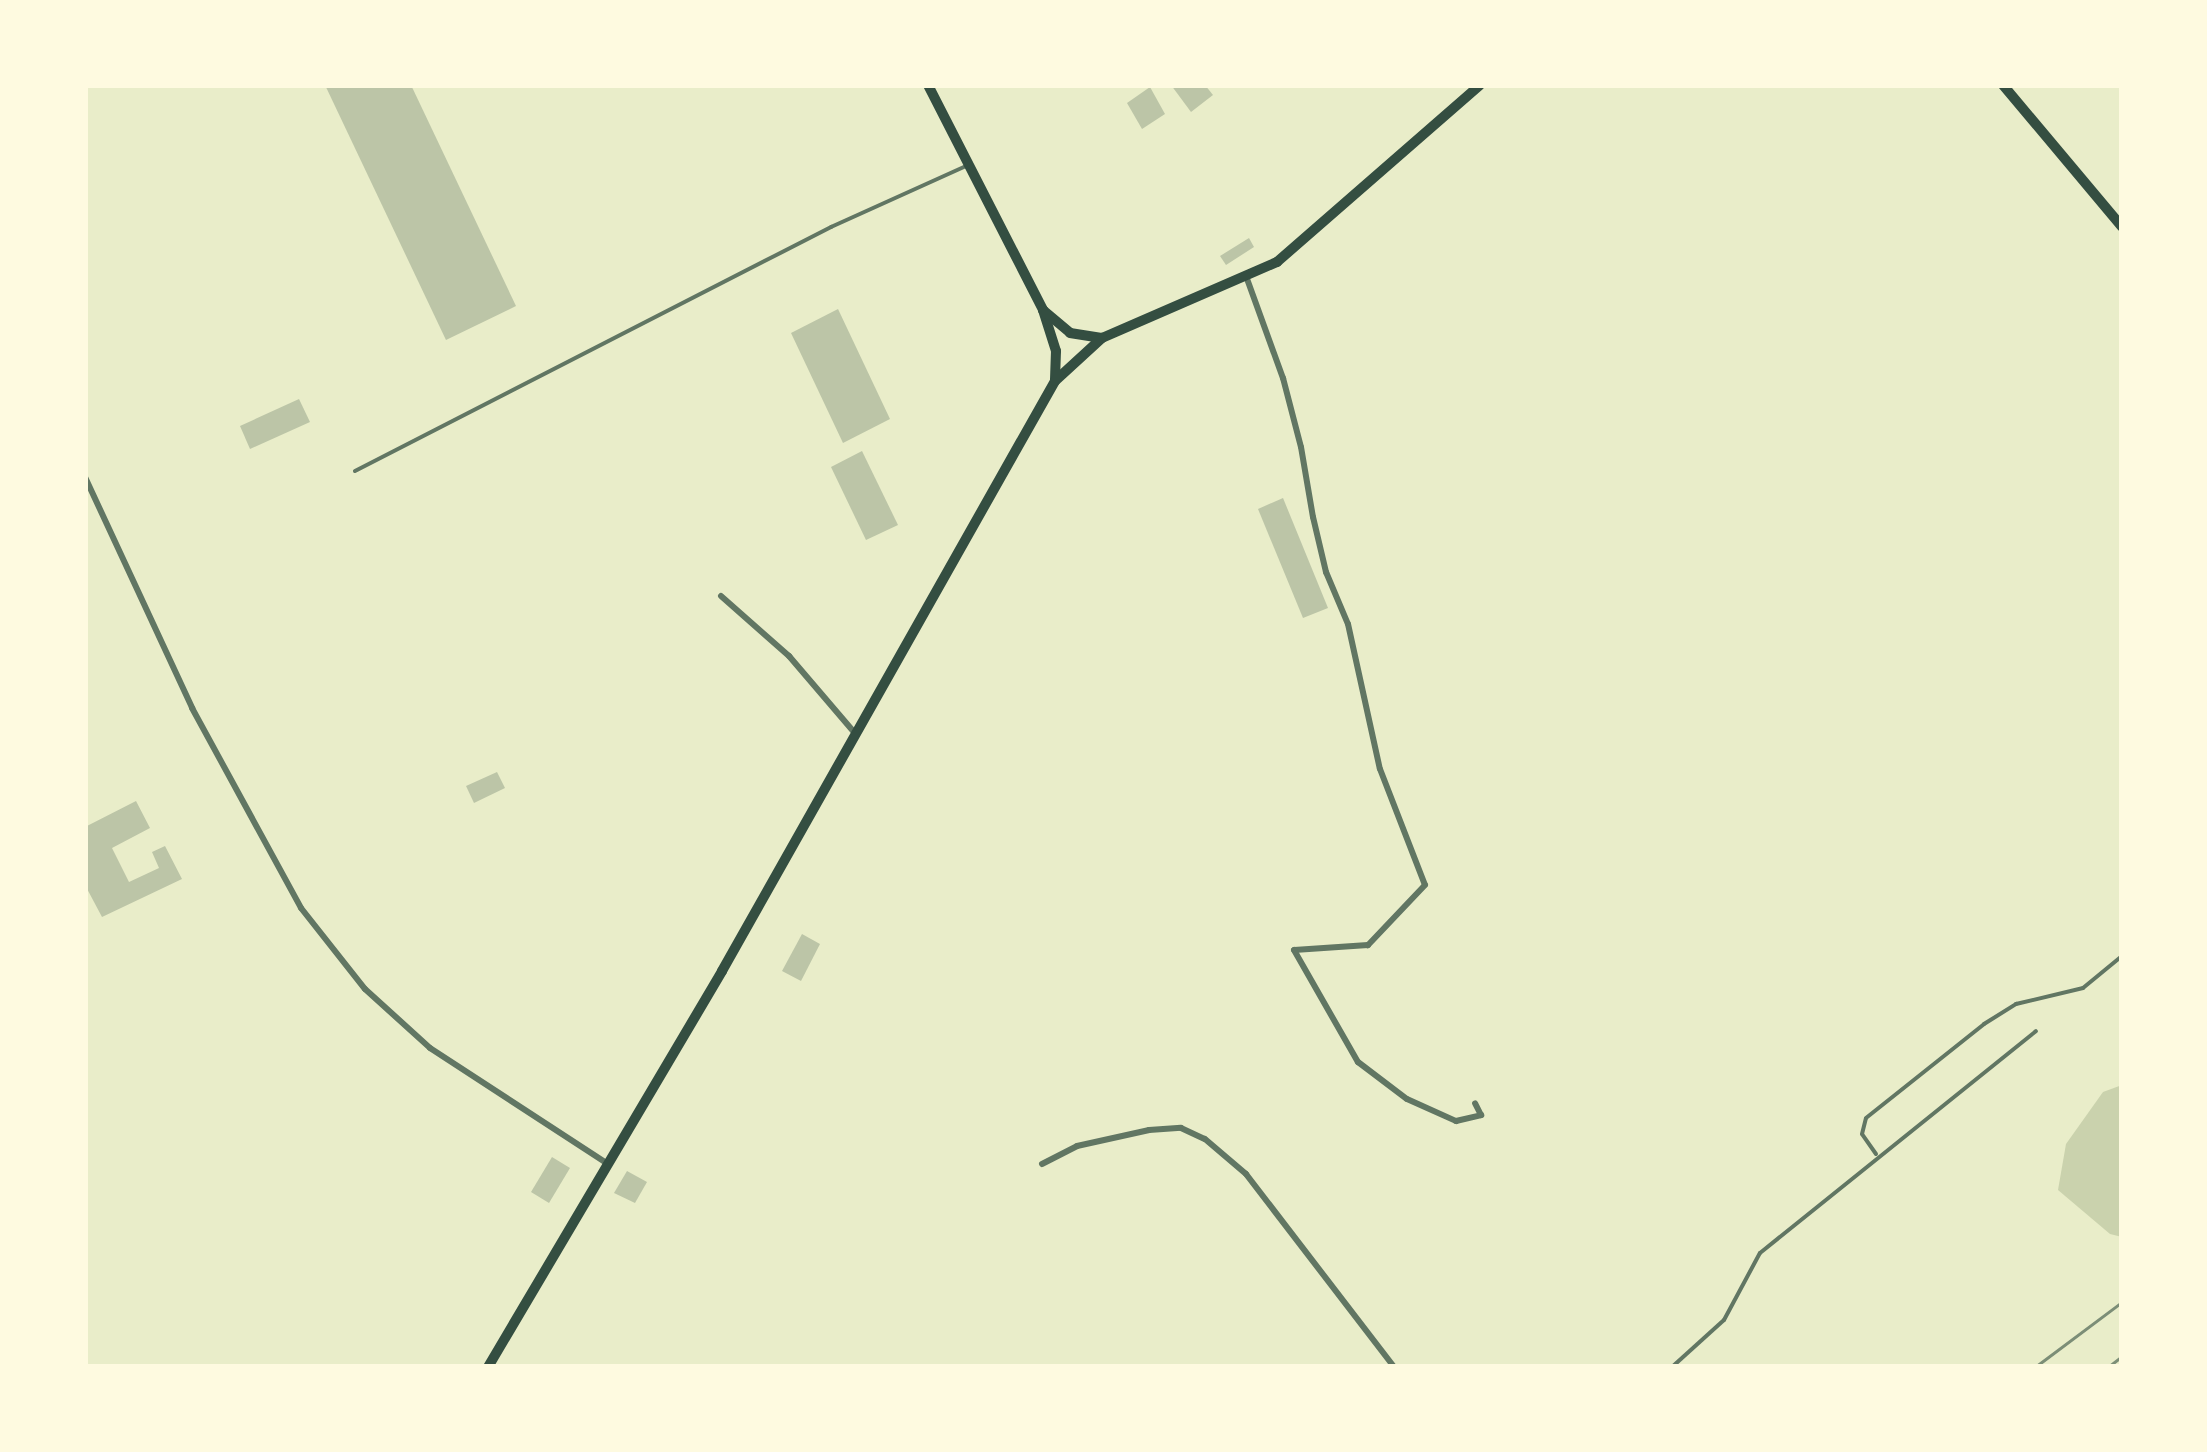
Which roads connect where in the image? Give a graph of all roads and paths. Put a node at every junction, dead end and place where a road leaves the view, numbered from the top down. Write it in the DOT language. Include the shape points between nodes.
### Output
graph roads {
  1 [pos="928,85"];
  2 [pos="1480,85"];
  3 [pos="2003,85"];
  4 [pos="968,165"];
  5 [pos="2122,227"];
  6 [pos="1246,276"];
  7 [pos="1044,310"];
  8 [pos="1102,338"];
  9 [pos="1055,380"];
  10 [pos="356,471"];
  11 [pos="85,476"];
  12 [pos="721,596"];
  13 [pos="853,731"];
  14 [pos="2122,956"];
  15 [pos="2036,1031"];
  16 [pos="1475,1103"];
  17 [pos="1877,1155"];
  18 [pos="608,1164"];
  19 [pos="1042,1164"];
  20 [pos="488,1367"];
  21 [pos="1394,1367"];
  22 [pos="1672,1367"];
  1 -- 4 [label="main road"];
  2 -- 6 [label="main road" via="1276,262"];
  3 -- 5 [label="main road"];
  4 -- 7 [label="main road"];
  4 -- 10 [label="lane" via="831,227"];
  6 -- 8 [label="main road"];
  6 -- 16 [label="street" via="1302,447 1326,572 1348,624 1380,769 1425,885 1368,944 1294,950 1358,1062 1407,1098 1456,1121 1481,1115"];
  7 -- 8 [label="main road" via="1070,333"];
  7 -- 9 [label="main road" via="1056,351"];
  8 -- 9 [label="main road"];
  9 -- 13 [label="main road"];
  11 -- 18 [label="street" via="192,708 301,908 365,989 430,1048"];
  12 -- 13 [label="street" via="789,656"];
  13 -- 18 [label="main road"];
  14 -- 17 [label="lane" via="2082,988 2016,1004 1984,1024 1866,1118 1862,1134"];
  15 -- 17 [label="lane"];
  17 -- 22 [label="lane" via="1760,1252 1724,1320"];
  18 -- 20 [label="main road"];
  19 -- 21 [label="street" via="1077,1146 1149,1130 1181,1128 1206,1139 1246,1174"];
}
